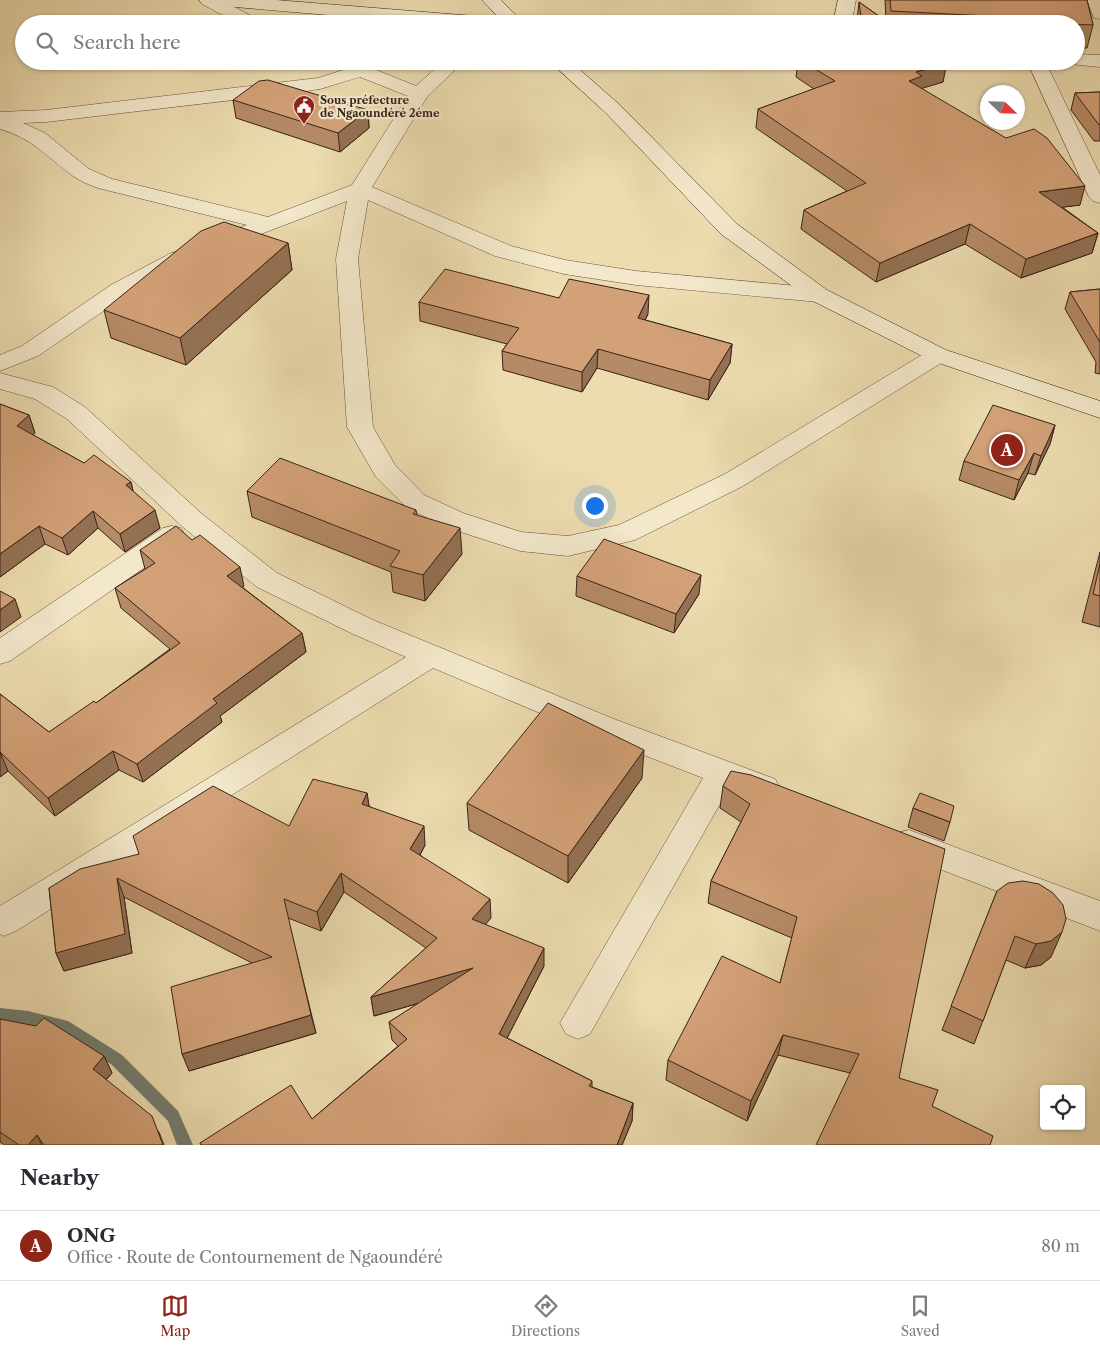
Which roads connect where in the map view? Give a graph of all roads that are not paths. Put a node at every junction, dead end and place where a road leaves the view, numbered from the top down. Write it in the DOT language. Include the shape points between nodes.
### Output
graph roads {
  1 [pos="209,0"];
  2 [pos="491,0"];
  3 [pos="847,0"];
  4 [pos="1096,0"];
  5 [pos="1100,14"];
  6 [pos="236,15"];
  7 [pos="388,15"];
  8 [pos="506,15"];
  9 [pos="844,15"];
  10 [pos="1085,60"];
  11 [pos="1100,61"];
  12 [pos="445,70"];
  13 [pos="568,70"];
  14 [pos="1040,70"];
  15 [pos="360,71"];
  16 [pos="419,94"];
  17 [pos="0,118"];
  18 [pos="0,123"];
  19 [pos="360,189"];
  20 [pos="1100,197"];
  21 [pos="270,224"];
  22 [pos="818,295"];
  23 [pos="30,350"];
  24 [pos="938,355"];
  25 [pos="0,364"];
  26 [pos="0,381"];
  27 [pos="44,393"];
  28 [pos="1100,410"];
  29 [pos="193,521"];
  30 [pos="0,653"];
  31 [pos="431,655"];
  32 [pos="722,772"];
  33 [pos="786,797"];
  34 [pos="888,835"];
  35 [pos="1100,916"];
  36 [pos="4,921"];
  37 [pos="578,1023"];
  1 -- 6 [label="street"];
  1 -- 7 [label="street"];
  2 -- 8 [label="street"];
  3 -- 9 [label="street"];
  4 -- 5 [label="street"];
  10 -- 11 [label="street"];
  12 -- 16 [label="street"];
  13 -- 22 [label="street" via="613,109 729,229"];
  14 -- 20 [label="street"];
  15 -- 16 [label="street"];
  15 -- 17 [label="street" via="320,83 283,89 46,116"];
  16 -- 19 [label="street"];
  18 -- 21 [label="street" via="38,137 82,174 105,184"];
  19 -- 21 [label="street"];
  19 -- 22 [label="street" via="503,250 564,267 636,278"];
  19 -- 24 [label="street" via="348,259 360,427 385,471 416,500 454,520 520,541 568,546 626,533 734,480"];
  21 -- 23 [label="street" via="180,258 119,290"];
  22 -- 24 [label="street"];
  23 -- 25 [label="street"];
  23 -- 27 [label="street"];
  24 -- 28 [label="street"];
  26 -- 27 [label="street"];
  27 -- 29 [label="street" via="76,413"];
  29 -- 30 [label="street"];
  29 -- 31 [label="street" via="267,580"];
  31 -- 32 [label="street" via="603,727"];
  31 -- 36 [label="street"];
  32 -- 33 [label="street"];
  32 -- 37 [label="street"];
  34 -- 35 [label="street"];
}
